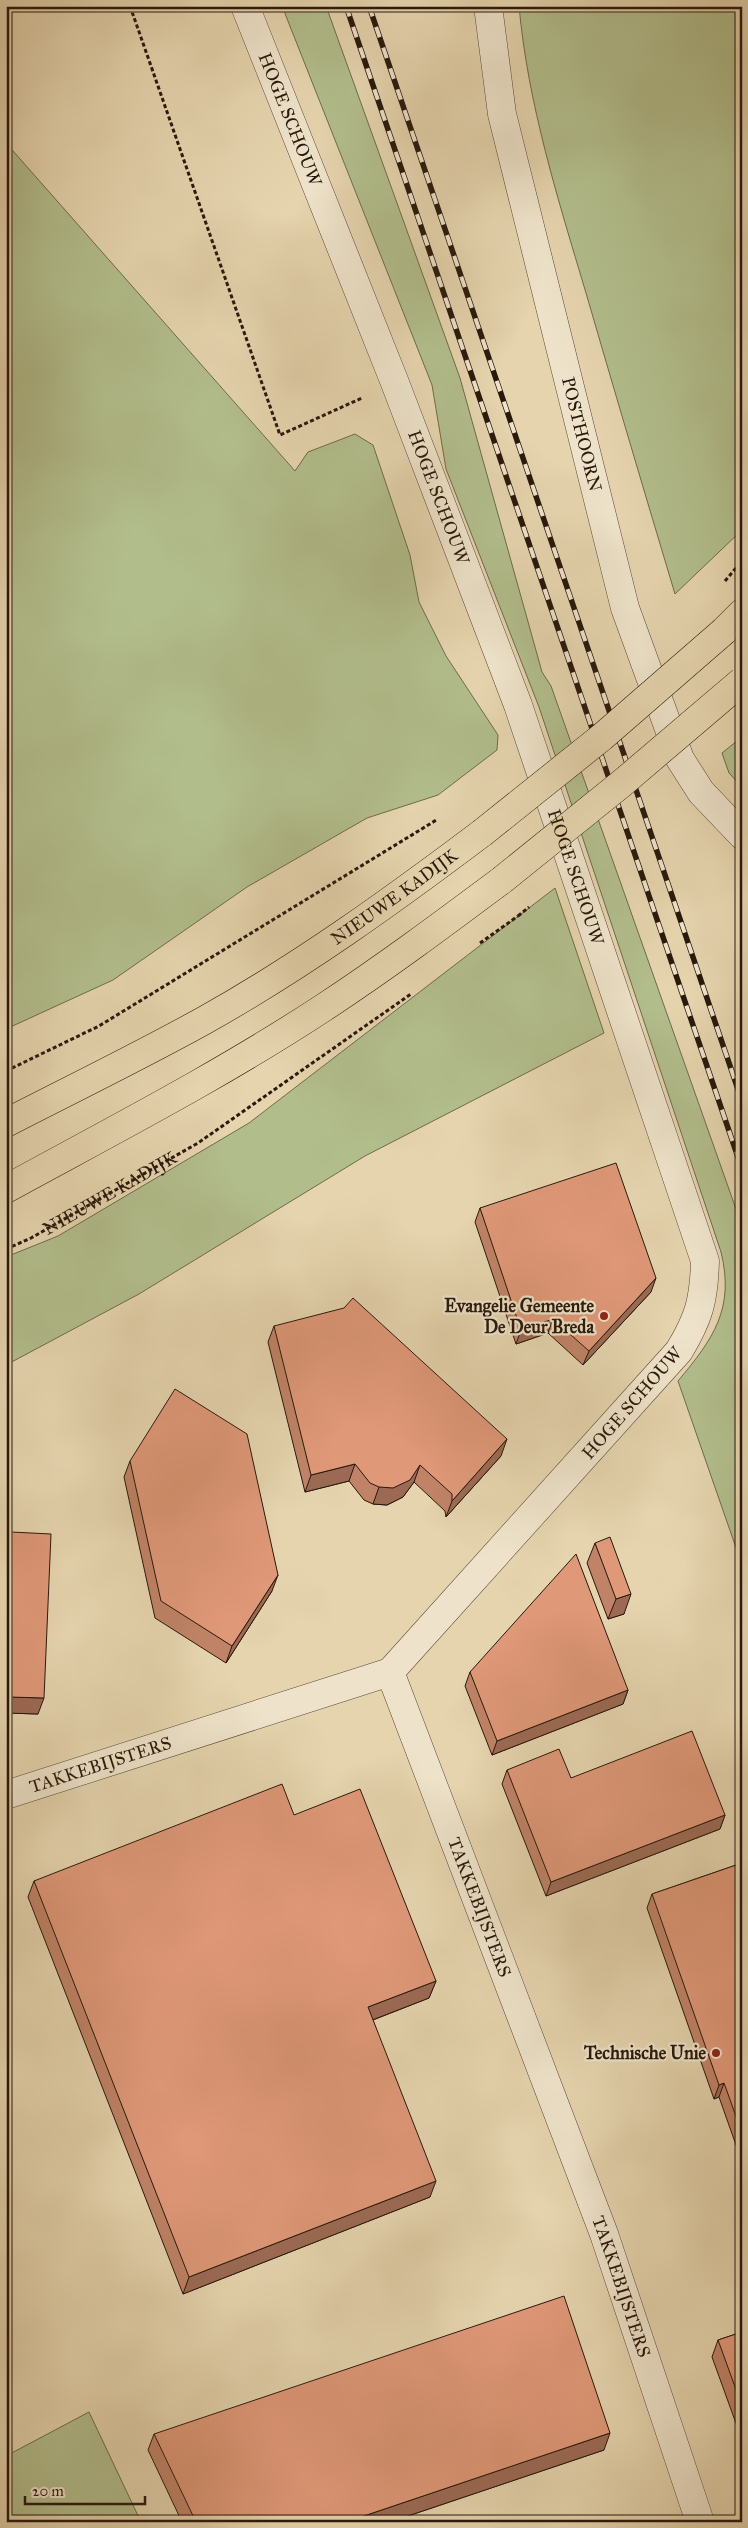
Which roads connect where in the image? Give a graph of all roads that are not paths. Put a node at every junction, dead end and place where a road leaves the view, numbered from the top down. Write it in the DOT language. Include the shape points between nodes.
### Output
graph roads {
  1 [pos="245,6"];
  2 [pos="488,6"];
  3 [pos="733,622"];
  4 [pos="742,681"];
  5 [pos="742,835"];
  6 [pos="6,1123"];
  7 [pos="6,1189"];
  8 [pos="390,1672"];
  9 [pos="6,1795"];
  10 [pos="700,2522"];
  1 -- 8 [label="street, HOGE SCHOUW" via="395,383 518,705 705,1261 704,1292 695,1324 679,1352"];
  2 -- 5 [label="street, POSTHOORN" via="502,114 625,608 680,759 701,792"];
  3 -- 6 [label="main road, NIEUWE KADIJK, bridge" via="602,737 387,904 294,966 205,1019"];
  4 -- 7 [label="main road, bridge" via="502,880 411,948 322,1009 231,1065"];
  8 -- 9 [label="street, TAKKEBIJSTERS"];
  8 -- 10 [label="street, TAKKEBIJSTERS" via="601,2225"];
}
